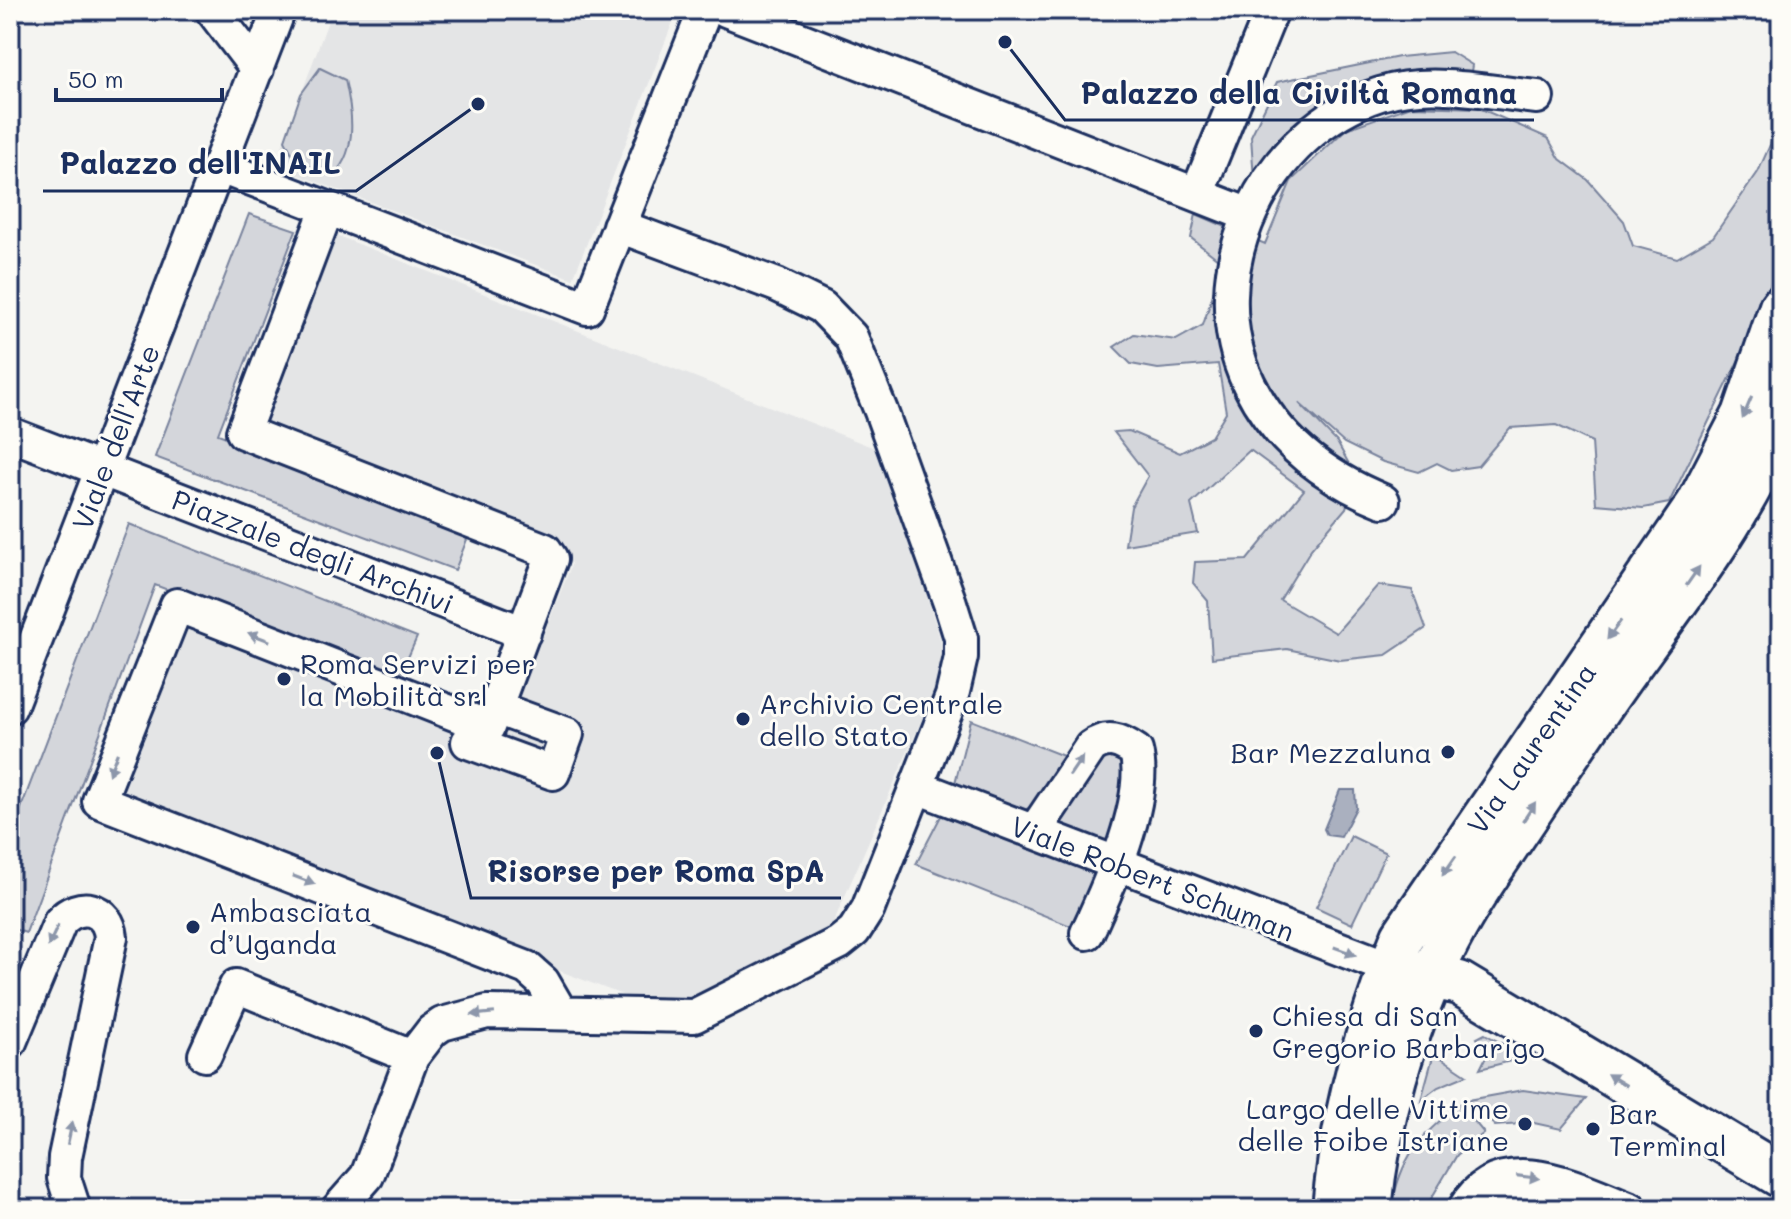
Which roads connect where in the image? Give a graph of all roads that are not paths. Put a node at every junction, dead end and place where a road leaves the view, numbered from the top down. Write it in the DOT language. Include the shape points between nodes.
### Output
graph roads {
  1 [pos="212,10"];
  2 [pos="279,10"];
  3 [pos="705,10"];
  4 [pos="726,10"];
  5 [pos="1272,10"];
  6 [pos="240,24"];
  7 [pos="257,69"];
  8 [pos="1537,97"];
  9 [pos="218,166"];
  10 [pos="1197,194"];
  11 [pos="327,209"];
  12 [pos="1249,215"];
  13 [pos="619,226"];
  14 [pos="1781,307"];
  15 [pos="1781,422"];
  16 [pos="10,434"];
  17 [pos="102,469"];
  18 [pos="1383,501"];
  19 [pos="524,633"];
  20 [pos="10,707"];
  21 [pos="484,726"];
  22 [pos="917,787"];
  23 [pos="1034,832"];
  24 [pos="1115,863"];
  25 [pos="1087,933"];
  26 [pos="1390,968"];
  27 [pos="1432,975"];
  28 [pos="561,1013"];
  29 [pos="10,1042"];
  30 [pos="205,1055"];
  31 [pos="412,1057"];
  32 [pos="1781,1176"];
  33 [pos="74,1209"];
  34 [pos="338,1209"];
  35 [pos="1334,1209"];
  36 [pos="1370,1209"];
  37 [pos="1464,1209"];
  38 [pos="1487,1209"];
  39 [pos="1551,1209"];
  40 [pos="1631,1209"];
  1 -- 6 [label="street"];
  2 -- 7 [label="street, Viale dell'Arte"];
  3 -- 13 [label="street"];
  4 -- 10 [label="street"];
  5 -- 10 [label="street"];
  6 -- 7 [label="street"];
  7 -- 9 [label="street, Viale dell'Arte"];
  8 -- 12 [label="street" via="1410,87 1348,107 1323,121 1289,153"];
  9 -- 11 [label="street"];
  9 -- 17 [label="street, Viale dell'Arte"];
  10 -- 12 [label="street"];
  11 -- 13 [label="street" via="587,308"];
  11 -- 19 [label="street" via="243,432 545,550 561,563"];
  12 -- 18 [label="street" via="1231,302 1238,353 1250,385 1273,422 1307,458"];
  13 -- 22 [label="street" via="777,285 822,307 851,337 962,645 955,687"];
  14 -- 26 [label="main road, Via Laurentina, one-way" via="1744,415 1693,511 1430,893"];
  27 -- 15 [label="main road, Via Laurentina, one-way" via="1478,888 1723,532"];
  16 -- 17 [label="street, Piazzale degli Archivi"];
  17 -- 19 [label="street, Piazzale degli Archivi"];
  17 -- 20 [label="street, Viale dell'Arte"];
  19 -- 21 [label="street"];
  21 -- 21 [label="street" via="567,734 553,773"];
  21 -- 28 [label="street, one-way" via="177,605 99,801 527,968 543,982"];
  22 -- 23 [label="street, Viale Robert Schuman"];
  22 -- 28 [label="street" via="868,909 839,943 694,1016"];
  23 -- 24 [label="street, Viale Robert Schuman"];
  23 -- 24 [label="street, one-way" via="1082,756 1100,740 1113,738 1136,751 1141,776"];
  24 -- 25 [label="street"];
  24 -- 26 [label="street, Viale Robert Schuman, one-way"];
  26 -- 27 [label="main road"];
  26 -- 35 [label="main road, Via Laurentina" via="1351,1096"];
  32 -- 27 [label="main road, one-way" via="1459,983"];
  27 -- 36 [label="main road, Via Laurentina" via="1389,1103"];
  28 -- 31 [label="street, one-way" via="487,1012 452,1019 432,1031"];
  33 -- 29 [label="street, one-way" via="64,1178 65,1157 111,937 99,912 73,912 60,922"];
  30 -- 31 [label="street" via="236,986"];
  31 -- 34 [label="street" via="367,1176"];
  37 -- 40 [label="street, one-way" via="1480,1188 1508,1175 1553,1181"];
  38 -- 39 [label="street" via="1510,1201"];
}
